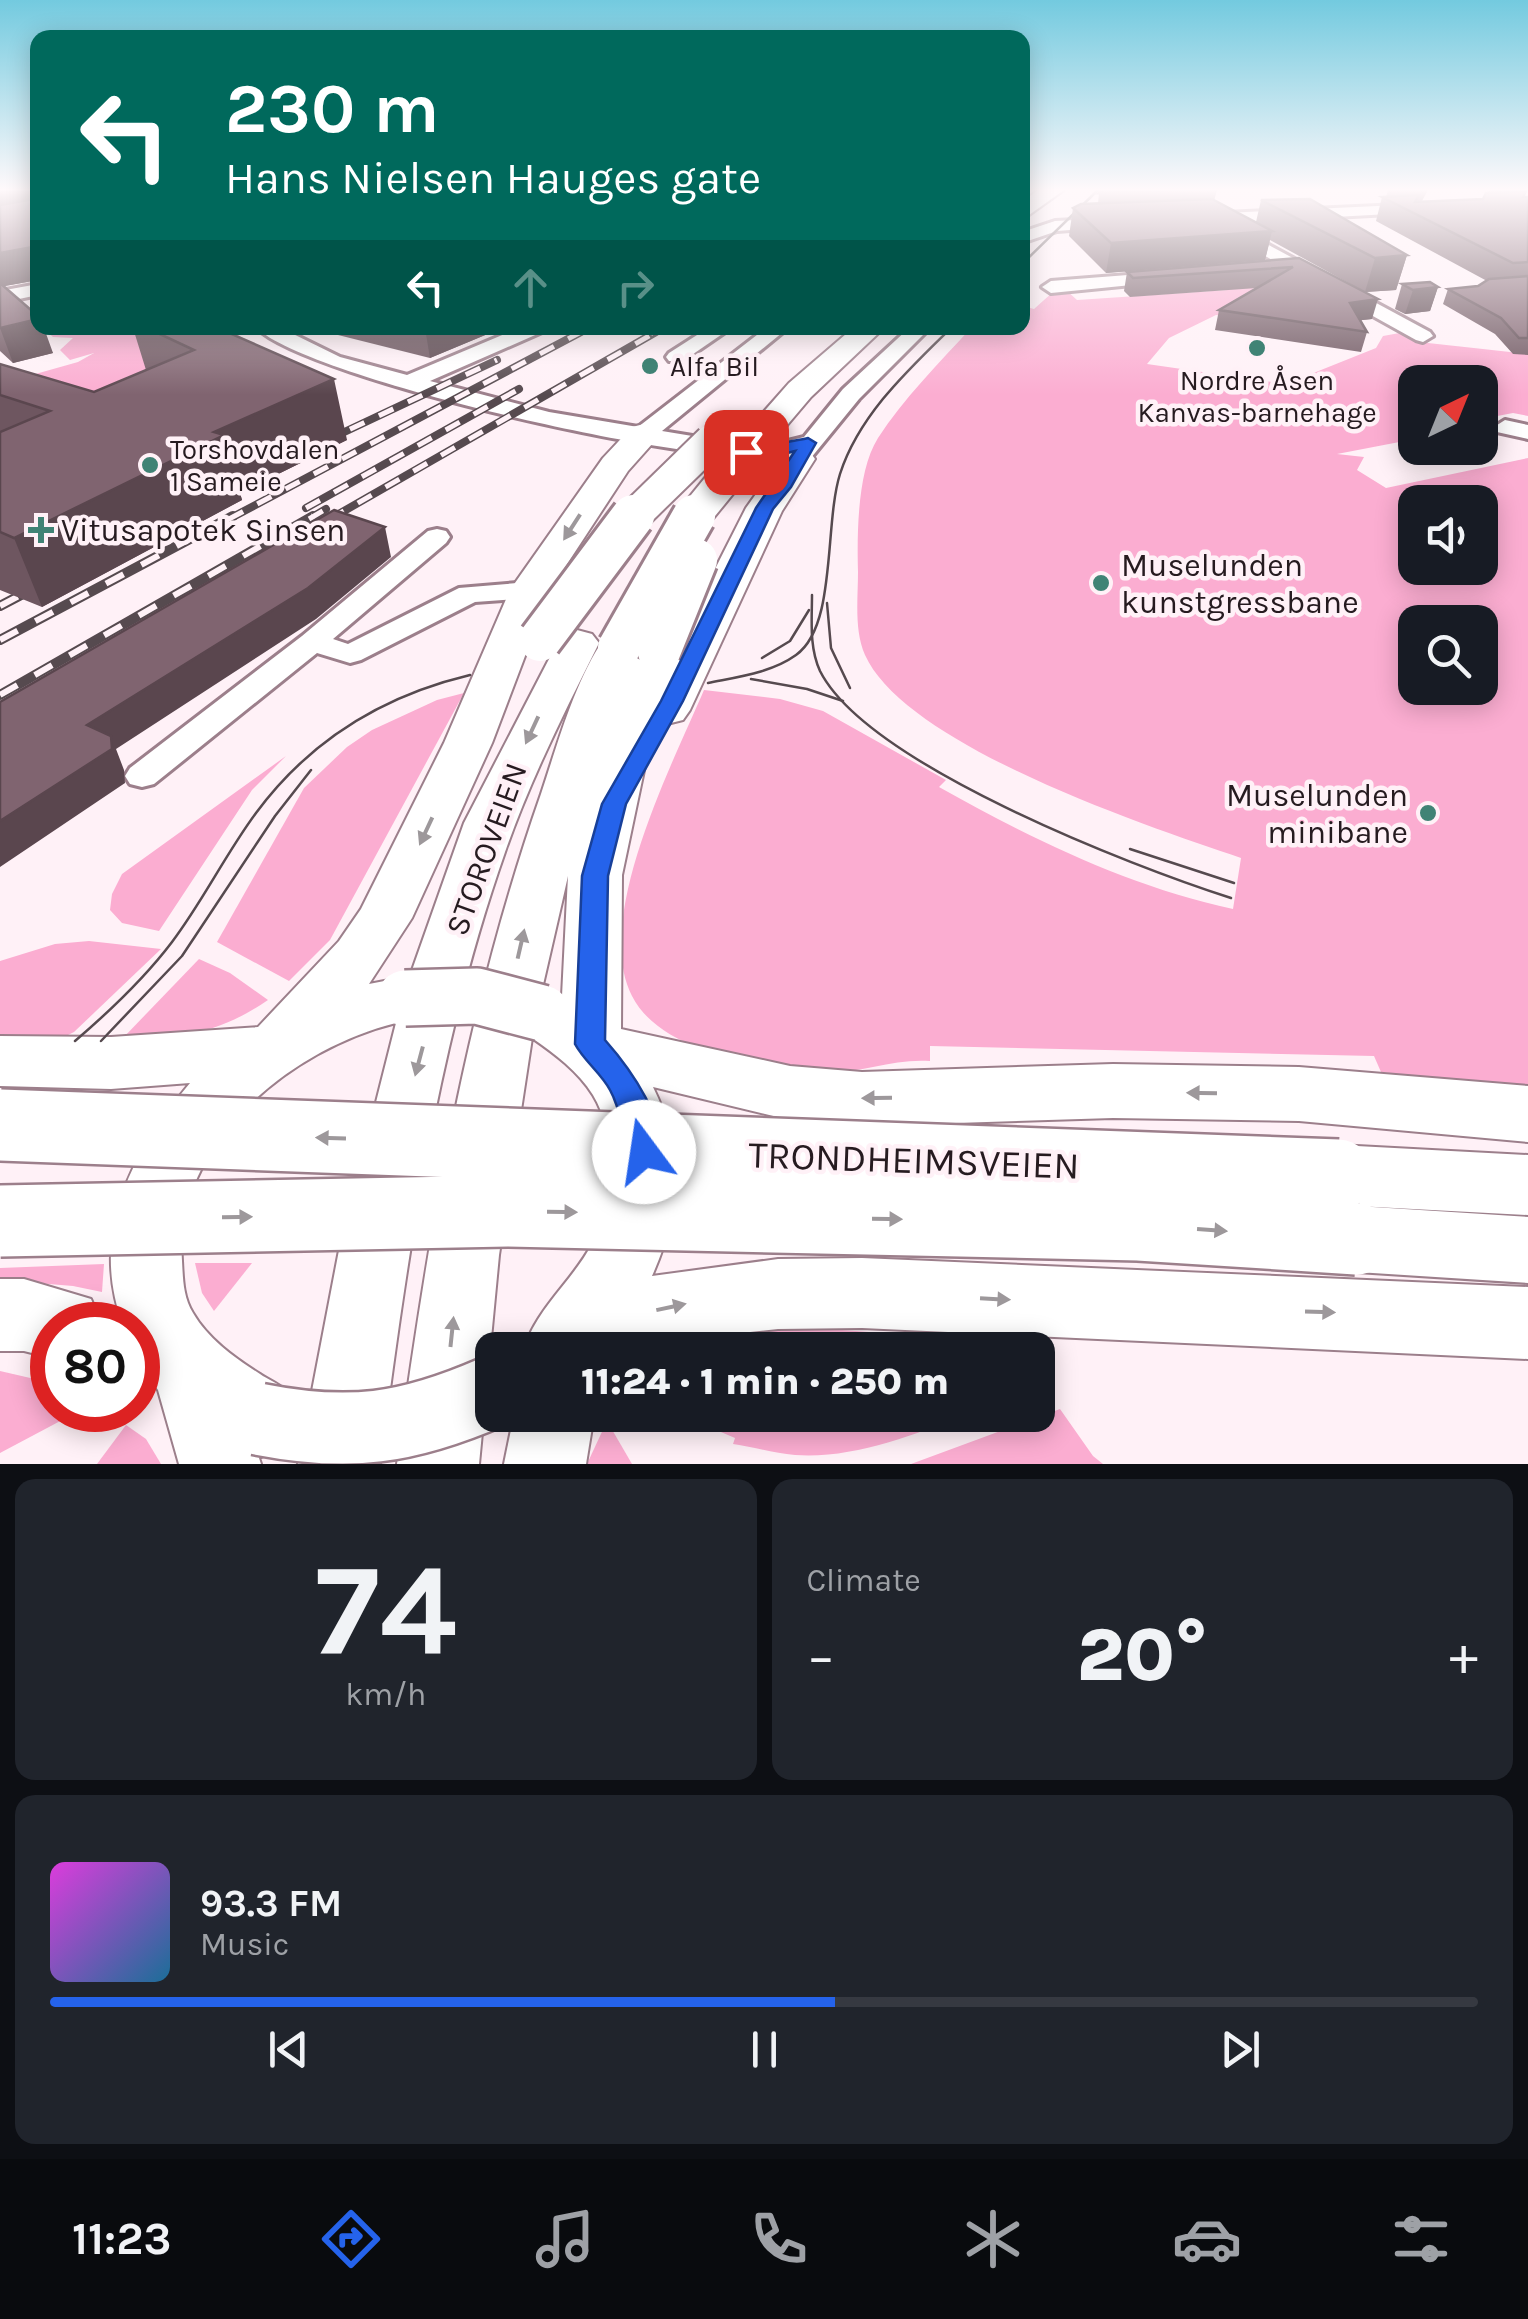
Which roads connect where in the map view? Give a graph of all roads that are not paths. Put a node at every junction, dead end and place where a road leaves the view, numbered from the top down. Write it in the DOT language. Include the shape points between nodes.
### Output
graph roads {
  1 [pos="1280,258"];
  2 [pos="1298,267"];
  3 [pos="1260,270"];
  4 [pos="1185,276"];
  5 [pos="1051,286"];
  6 [pos="30,291"];
  7 [pos="0,297"];
  8 [pos="1398,298"];
  9 [pos="1361,302"];
  10 [pos="280,335"];
  11 [pos="519,335"];
  12 [pos="710,335"];
  13 [pos="769,335"];
  14 [pos="825,335"];
  15 [pos="862,335"];
  16 [pos="913,335"];
  17 [pos="1423,336"];
  18 [pos="676,357"];
  19 [pos="408,382"];
  20 [pos="636,441"];
  21 [pos="743,447"];
  22 [pos="803,451"];
  23 [pos="437,537"];
  24 [pos="530,590"];
  25 [pos="312,642"];
  26 [pos="599,646"];
  27 [pos="468,743"];
  28 [pos="142,776"];
  29 [pos="614,804"];
  30 [pos="576,1035"];
  31 [pos="273,1049"];
  32 [pos="0,1061"];
  33 [pos="1528,1114"];
  34 [pos="0,1125"];
  35 [pos="1528,1185"];
  36 [pos="1348,1207"];
  37 [pos="0,1221"];
  38 [pos="1528,1250"];
  39 [pos="0,1315"];
  40 [pos="30,1316"];
  41 [pos="1528,1322"];
  42 [pos="572,1332"];
  43 [pos="594,1332"];
  44 [pos="169,1361"];
  45 [pos="475,1400"];
  46 [pos="551,1432"];
  47 [pos="239,1441"];
  48 [pos="339,1464"];
  49 [pos="438,1464"];
  50 [pos="545,1464"];
  1 -- 2 [label="street"];
  2 -- 3 [label="street"];
  2 -- 9 [label="street"];
  4 -- 5 [label="street"];
  6 -- 7 [label="street"];
  8 -- 9 [label="street"];
  9 -- 17 [label="street"];
  10 -- 19 [label="street" via="316,354"];
  11 -- 19 [label="street"];
  12 -- 18 [label="street"];
  13 -- 20 [label="street"];
  14 -- 21 [label="highway, STOROVEIEN"];
  15 -- 21 [label="highway, STOROVEIEN"];
  16 -- 22 [label="street"];
  19 -- 20 [label="street" via="547,419 591,438"];
  20 -- 21 [label="street"];
  20 -- 24 [label="highway, one-way"];
  21 -- 22 [label="street"];
  21 -- 22 [label="highway" via="783,487"];
  21 -- 26 [label="highway, STOROVEIEN, bridge" via="632,552"];
  21 -- 26 [label="highway, bridge" via="683,590"];
  21 -- 29 [label="highway" via="672,701"];
  23 -- 25 [label="street"];
  24 -- 25 [label="street" via="469,594 350,654"];
  24 -- 27 [label="highway"];
  25 -- 28 [label="street"];
  26 -- 27 [label="highway" via="514,682"];
  26 -- 29 [label="highway" via="626,742"];
  26 -- 48 [label="highway, STOROVEIEN, one-way" via="499,800 467,885 392,1164"];
  49 -- 26 [label="highway, STOROVEIEN, one-way" via="474,1167 533,891"];
  27 -- 31 [label="highway, one-way" via="384,918 359,956"];
  29 -- 30 [label="highway" via="595,876"];
  30 -- 31 [label="highway, bridge" via="477,996 405,998 319,1023"];
  33 -- 30 [label="highway, one-way" via="1299,1094 862,1099 790,1093"];
  30 -- 42 [label="highway" via="620,1078 637,1112 644,1194 632,1240 609,1285"];
  31 -- 32 [label="highway" via="112,1063"];
  31 -- 44 [label="highway" via="226,1086 192,1126 165,1170 149,1217 144,1266"];
  36 -- 34 [label="highway, TRONDHEIMSVEIEN, one-way, bridge"];
  35 -- 36 [label="highway, TRONDHEIMSVEIEN"];
  37 -- 36 [label="highway, TRONDHEIMSVEIEN, one-way, bridge" via="527,1212 1138,1225"];
  36 -- 38 [label="highway, TRONDHEIMSVEIEN"];
  39 -- 40 [label="highway"];
  43 -- 41 [label="highway, one-way" via="686,1304 862,1293"];
  44 -- 47 [label="highway"];
  45 -- 47 [label="highway, bridge" via="440,1416 377,1430"];
  46 -- 50 [label="highway"];
}
